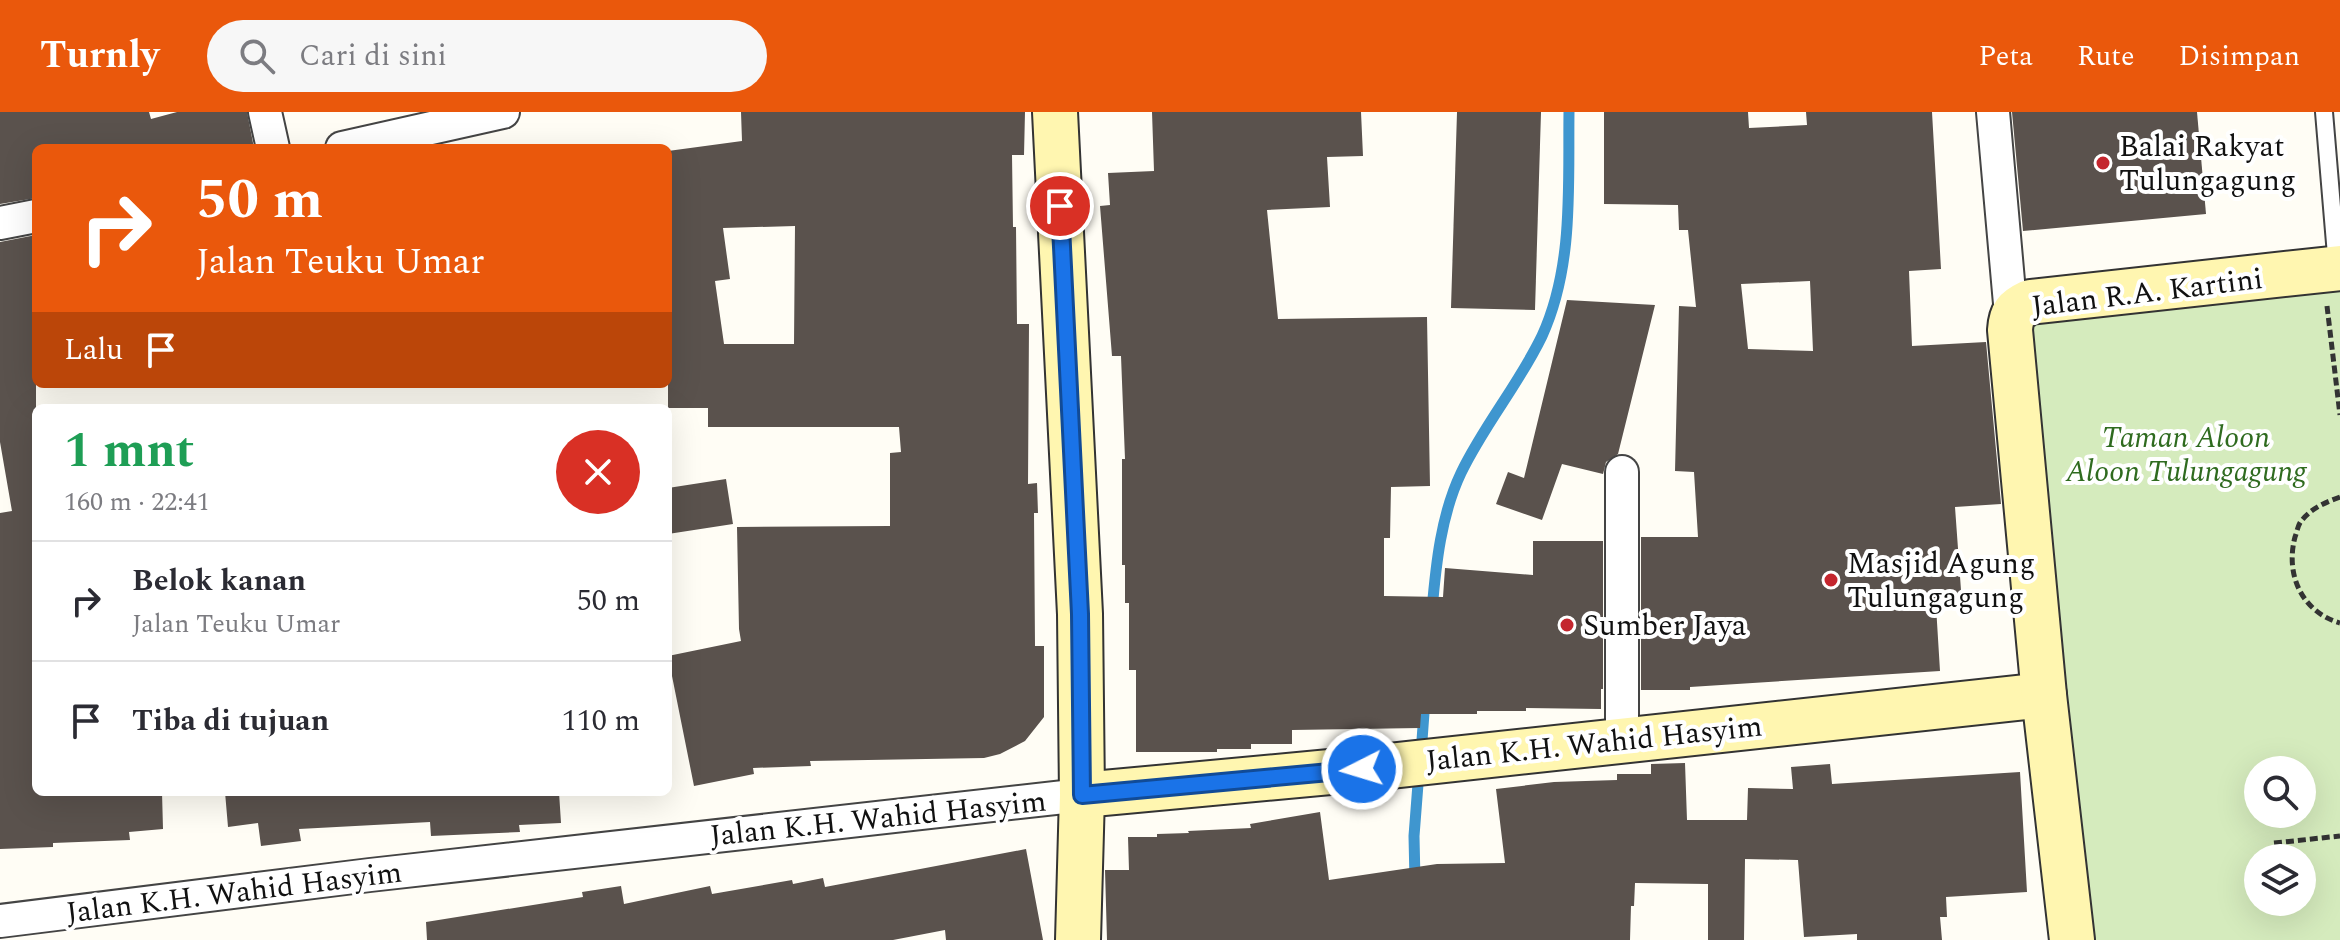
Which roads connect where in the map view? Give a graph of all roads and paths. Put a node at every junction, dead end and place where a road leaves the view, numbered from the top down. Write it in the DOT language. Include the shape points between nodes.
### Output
graph roads {
  1 [pos="265,112"];
  2 [pos="503,112"];
  3 [pos="1055,112"];
  4 [pos="1993,112"];
  5 [pos="2324,112"];
  6 [pos="272,144"];
  7 [pos="360,144"];
  8 [pos="32,217"];
  9 [pos="0,223"];
  10 [pos="2333,269"];
  11 [pos="2011,315"];
  12 [pos="2340,415"];
  13 [pos="1622,472"];
  14 [pos="2340,497"];
  15 [pos="2340,623"];
  16 [pos="2044,695"];
  17 [pos="1622,740"];
  18 [pos="1082,795"];
  19 [pos="2340,836"];
  20 [pos="2274,843"];
  21 [pos="0,921"];
  22 [pos="1078,940"];
  23 [pos="2072,940"];
  1 -- 6 [label="street"];
  2 -- 7 [label="street"];
  3 -- 18 [label="street" via="1079,598"];
  4 -- 11 [label="street"];
  5 -- 10 [label="lane"];
  8 -- 9 [label="street"];
  10 -- 11 [label="street, Jalan R.A. Kartini" via="2030,302"];
  10 -- 12 [label="path"];
  11 -- 16 [label="street, Jalan R.A. Kartini"];
  13 -- 17 [label="street"];
  14 -- 15 [label="path" via="2300,521 2293,548 2294,581 2309,607"];
  16 -- 17 [label="street, Jalan K.H. Wahid Hasyim"];
  16 -- 23 [label="street, Jalan R.A. Kartini"];
  17 -- 18 [label="street, Jalan K.H. Wahid Hasyim"];
  18 -- 21 [label="street, Jalan K.H. Wahid Hasyim"];
  18 -- 22 [label="street"];
  19 -- 20 [label="path"];
}
